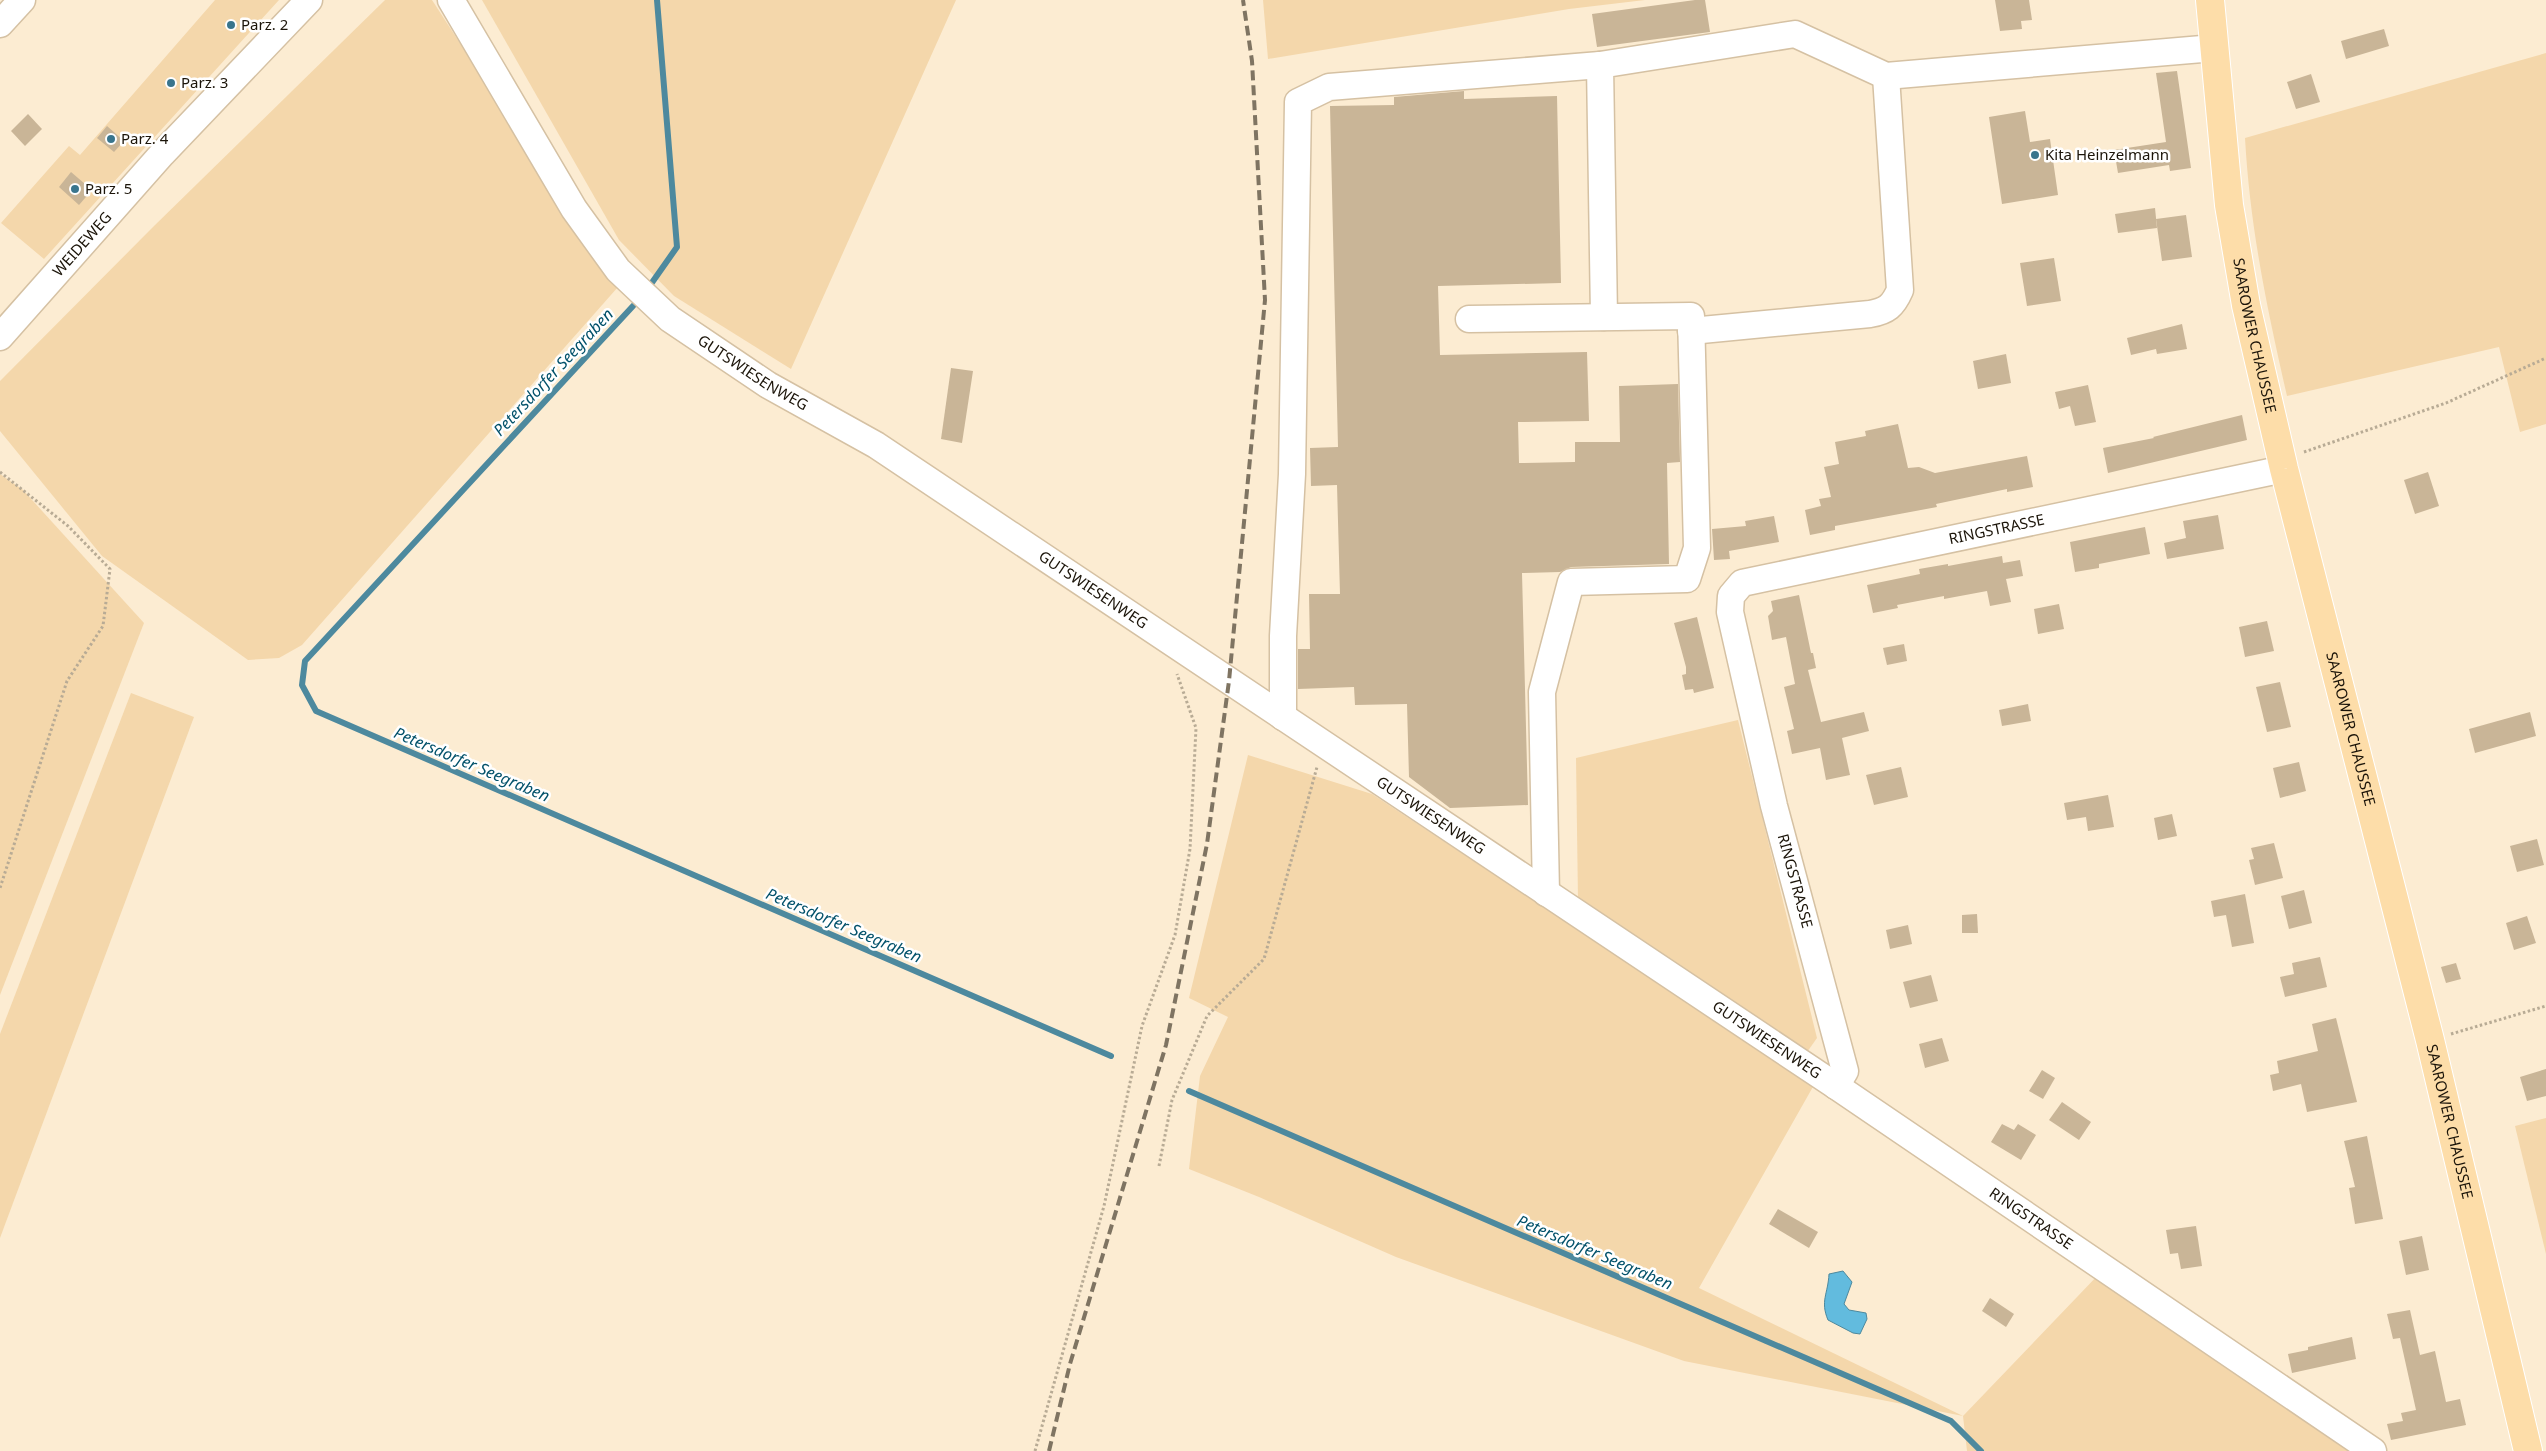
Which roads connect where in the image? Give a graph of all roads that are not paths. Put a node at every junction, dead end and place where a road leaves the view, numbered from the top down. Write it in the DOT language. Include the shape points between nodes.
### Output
graph roads {
  1 [pos="22,0"];
  2 [pos="309,0"];
  3 [pos="451,0"];
  4 [pos="2210,0"];
  5 [pos="0,24"];
  6 [pos="2214,48"];
  7 [pos="1600,65"];
  8 [pos="1886,76"];
  9 [pos="1604,317"];
  10 [pos="1469,319"];
  11 [pos="1691,331"];
  12 [pos="0,337"];
  13 [pos="2283,464"];
  14 [pos="1283,717"];
  15 [pos="1546,893"];
  16 [pos="1836,1086"];
  17 [pos="2373,1451"];
  18 [pos="2528,1451"];
  1 -- 5 [label="street"];
  2 -- 12 [label="street, WEIDEWEG" via="162,154"];
  3 -- 14 [label="street, GUTSWIESENWEG" via="574,209 618,270 670,320 768,385 876,446"];
  4 -- 6 [label="main road, SAAROWER CHAUSSEE"];
  6 -- 8 [label="street"];
  6 -- 13 [label="main road, SAAROWER CHAUSSEE" via="2236,250"];
  7 -- 8 [label="street" via="1795,34"];
  7 -- 9 [label="street"];
  7 -- 14 [label="street" via="1329,87 1298,102 1292,474 1283,636"];
  8 -- 11 [label="street" via="1900,290 1895,303 1886,311 1870,314"];
  9 -- 10 [label="street"];
  9 -- 11 [label="street" via="1691,316"];
  11 -- 15 [label="street" via="1697,548 1687,579 1571,582 1542,692"];
  13 -- 16 [label="street, RINGSTRASSE" via="1742,583 1731,596 1730,612 1774,806 1845,1071"];
  13 -- 18 [label="main road, SAAROWER CHAUSSEE" via="2430,1040"];
  14 -- 15 [label="street, GUTSWIESENWEG"];
  15 -- 16 [label="street, GUTSWIESENWEG"];
  16 -- 17 [label="street, RINGSTRASSE"];
}
